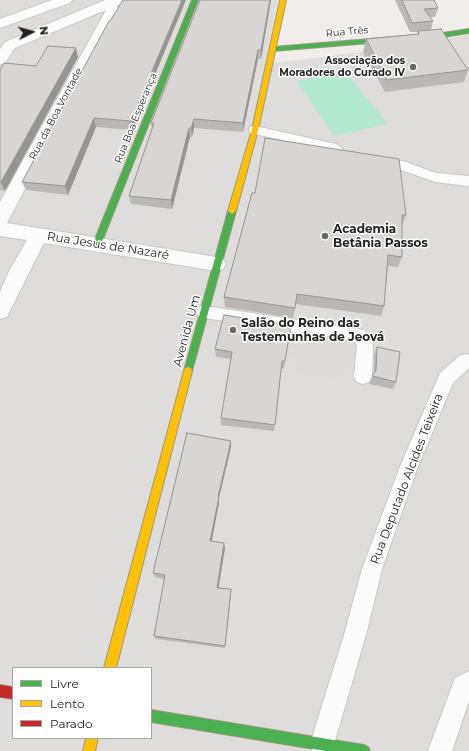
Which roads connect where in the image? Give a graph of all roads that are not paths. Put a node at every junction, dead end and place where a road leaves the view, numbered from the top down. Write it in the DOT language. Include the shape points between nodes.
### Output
graph roads {
  1 [pos="65,0"];
  2 [pos="195,0"];
  3 [pos="283,0"];
  4 [pos="115,5"];
  5 [pos="0,24"];
  6 [pos="469,31"];
  7 [pos="273,49"];
  8 [pos="0,60"];
  9 [pos="255,130"];
  10 [pos="469,181"];
  11 [pos="0,219"];
  12 [pos="0,229"];
  13 [pos="39,235"];
  14 [pos="98,244"];
  15 [pos="216,264"];
  16 [pos="0,311"];
  17 [pos="205,312"];
  18 [pos="465,361"];
  19 [pos="363,377"];
  20 [pos="110,667"];
  21 [pos="469,682"];
  22 [pos="0,691"];
  23 [pos="12,693"];
  24 [pos="152,716"];
  25 [pos="92,739"];
  26 [pos="322,744"];
  27 [pos="89,751"];
  28 [pos="364,751"];
  29 [pos="440,751"];
  1 -- 5 [label="street"];
  2 -- 14 [label="main road, Rua Boa Esperança"];
  3 -- 7 [label="main road, Avenida Um"];
  4 -- 8 [label="street" via="10,45"];
  4 -- 11 [label="street, Rua da Boa Vontade"];
  6 -- 7 [label="main road, Rua Três"];
  7 -- 9 [label="main road, Avenida Um"];
  9 -- 10 [label="lane" via="331,147 339,155 347,158 394,164 435,177"];
  9 -- 15 [label="main road, Avenida Um"];
  12 -- 13 [label="street, Rua Jesus de Nazaré"];
  13 -- 14 [label="street, Rua Jesus de Nazaré"];
  13 -- 16 [label="street"];
  14 -- 15 [label="street, Rua Jesus de Nazaré"];
  15 -- 17 [label="main road, Avenida Um"];
  17 -- 19 [label="lane" via="358,335 365,343"];
  17 -- 20 [label="main road, Avenida Um"];
  18 -- 26 [label="lane, Rua Deputado Alcides Teixeira" via="446,378 408,469 372,569"];
  21 -- 29 [label="lane" via="463,686"];
  22 -- 23 [label="main road"];
  24 -- 26 [label="main road"];
  25 -- 27 [label="main road"];
  26 -- 28 [label="main road"];
}
